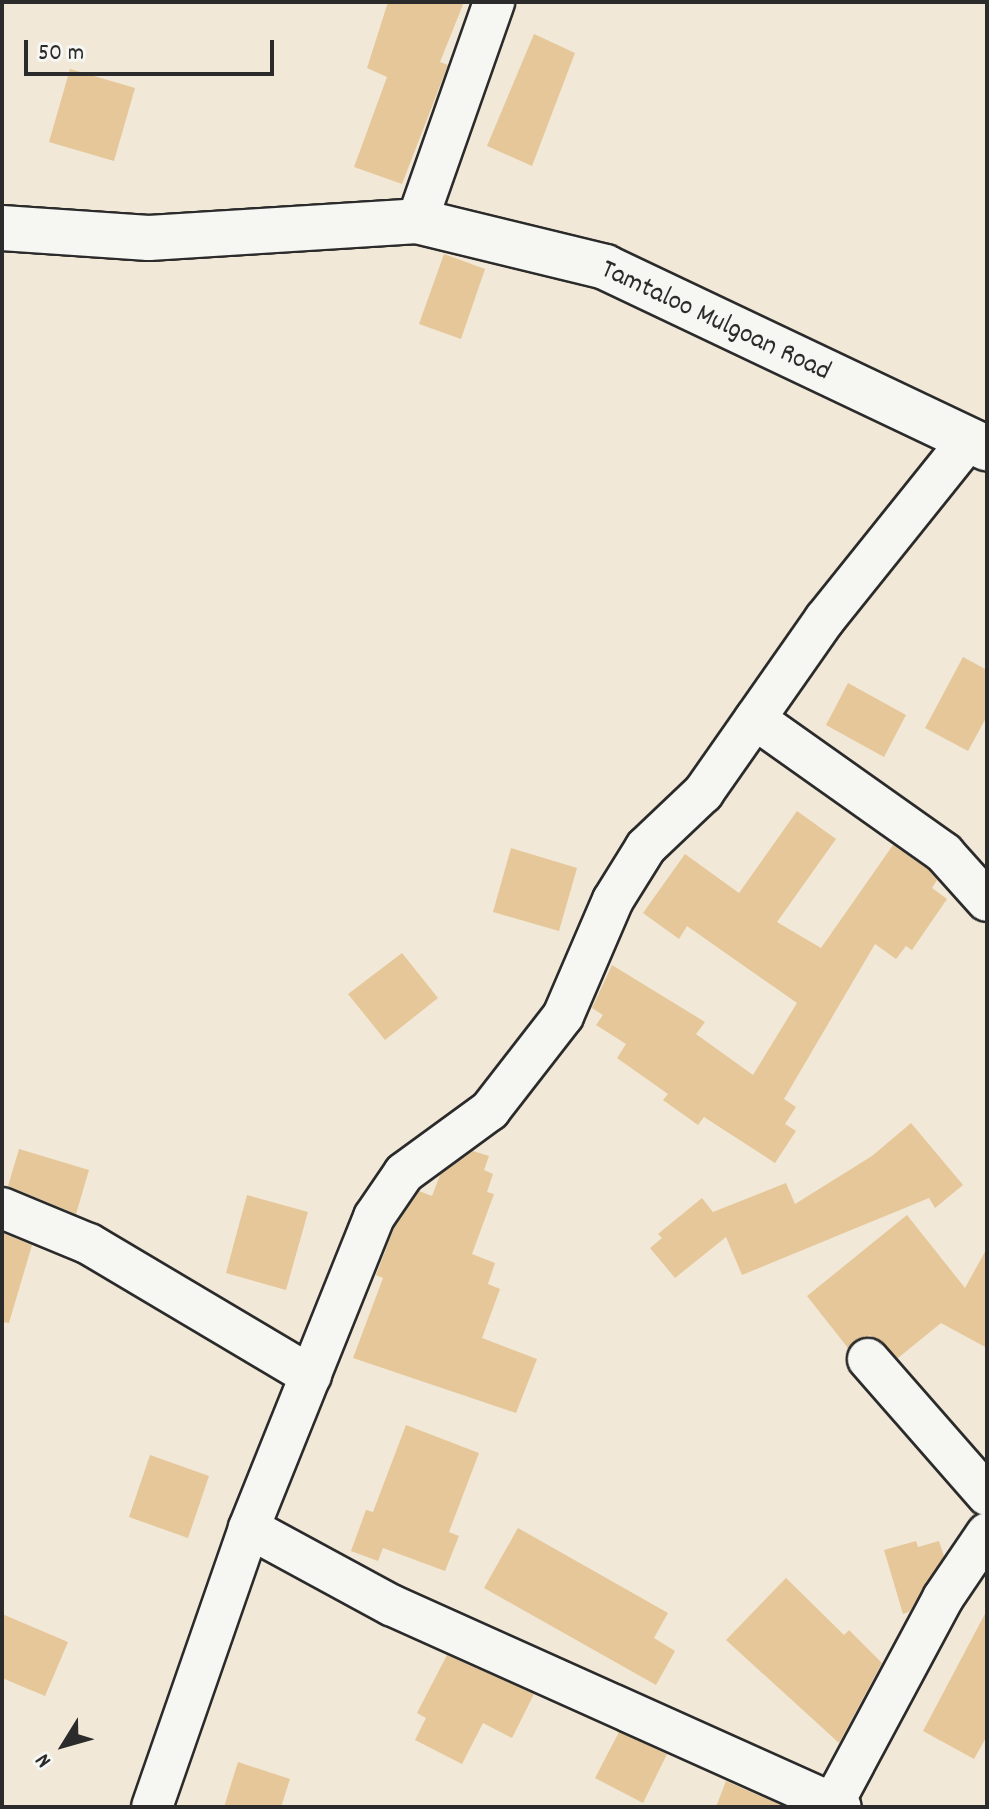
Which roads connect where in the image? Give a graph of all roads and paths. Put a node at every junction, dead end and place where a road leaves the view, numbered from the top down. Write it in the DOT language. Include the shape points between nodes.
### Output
graph roads {
  1 [pos="494,2"];
  2 [pos="417,221"];
  3 [pos="2,228"];
  4 [pos="980,435"];
  5 [pos="755,719"];
  6 [pos="987,901"];
  7 [pos="2,1208"];
  8 [pos="868,1359"];
  9 [pos="311,1376"];
  10 [pos="987,1495"];
  11 [pos="249,1528"];
  12 [pos="987,1533"];
  13 [pos="835,1806"];
  14 [pos="152,1807"];
  1 -- 2 [label="street"];
  2 -- 3 [label="main road, Tamtaloo Mulgoan Road" via="149,238"];
  2 -- 4 [label="main road, Tamtaloo Mulgoan Road" via="605,267"];
  4 -- 5 [label="street" via="825,619"];
  5 -- 6 [label="street" via="944,853"];
  5 -- 9 [label="street" via="703,793 646,847 613,900 563,1016 490,1110 404,1173 374,1217"];
  7 -- 9 [label="street" via="89,1244"];
  8 -- 10 [label="street"];
  9 -- 11 [label="street"];
  11 -- 13 [label="street" via="391,1605"];
  11 -- 14 [label="street"];
  12 -- 13 [label="street" via="956,1576"];
}
